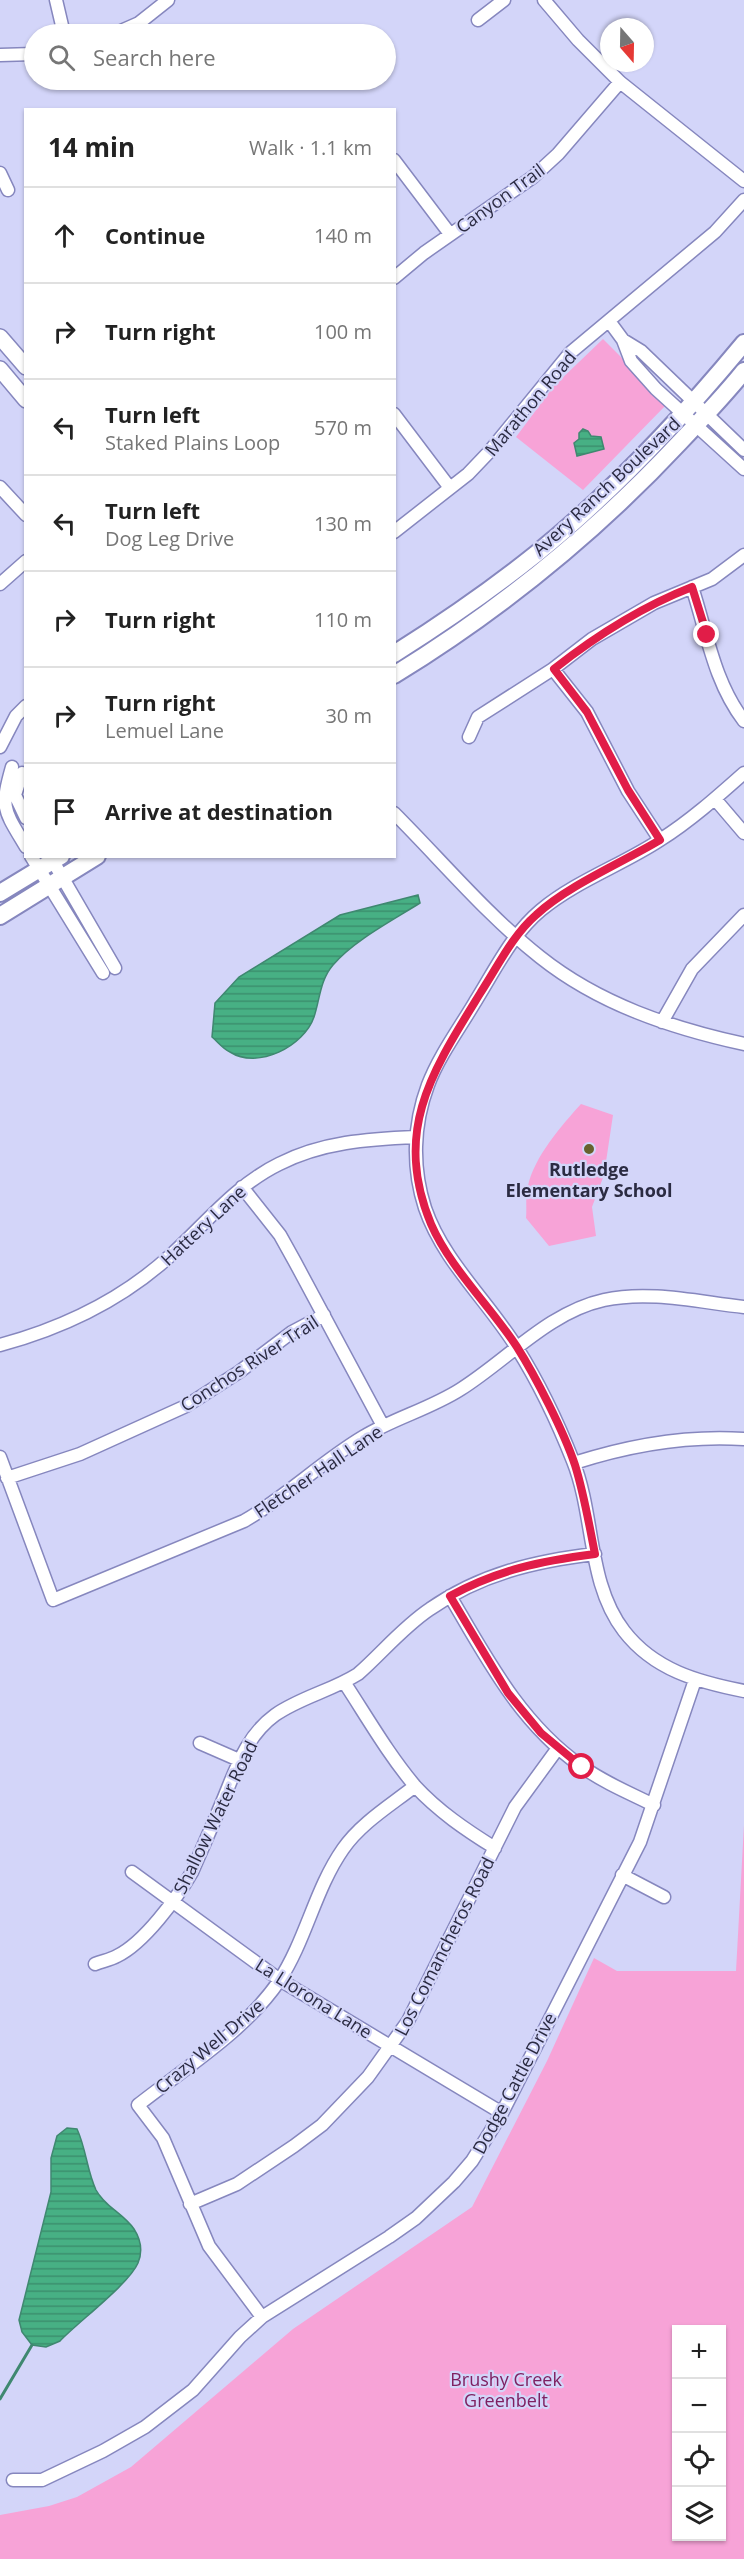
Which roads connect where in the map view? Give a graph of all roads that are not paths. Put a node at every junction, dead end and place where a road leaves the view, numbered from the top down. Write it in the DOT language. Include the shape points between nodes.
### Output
graph roads {
  1 [pos="56,0"];
  2 [pos="168,0"];
  3 [pos="504,0"];
  4 [pos="544,0"];
  5 [pos="478,20"];
  6 [pos="62,24"];
  7 [pos="137,24"];
  8 [pos="24,54"];
  9 [pos="0,55"];
  10 [pos="620,82"];
  11 [pos="396,163"];
  12 [pos="0,172"];
  13 [pos="744,181"];
  14 [pos="8,190"];
  15 [pos="744,200"];
  16 [pos="450,234"];
  17 [pos="396,276"];
  18 [pos="609,321"];
  19 [pos="0,337"];
  20 [pos="623,340"];
  21 [pos="744,343"];
  22 [pos="24,365"];
  23 [pos="0,369"];
  24 [pos="744,371"];
  25 [pos="24,398"];
  26 [pos="695,414"];
  27 [pos="396,417"];
  28 [pos="744,450"];
  29 [pos="744,469"];
  30 [pos="0,488"];
  31 [pos="450,488"];
  32 [pos="24,513"];
  33 [pos="396,530"];
  34 [pos="744,555"];
  35 [pos="24,563"];
  36 [pos="0,584"];
  37 [pos="692,587"];
  38 [pos="396,653"];
  39 [pos="554,669"];
  40 [pos="396,674"];
  41 [pos="24,708"];
  42 [pos="744,721"];
  43 [pos="469,737"];
  44 [pos="0,747"];
  45 [pos="15,769"];
  46 [pos="744,773"];
  47 [pos="715,799"];
  48 [pos="24,814"];
  49 [pos="396,815"];
  50 [pos="744,833"];
  51 [pos="660,840"];
  52 [pos="24,843"];
  53 [pos="94,858"];
  54 [pos="47,860"];
  55 [pos="56,882"];
  56 [pos="0,893"];
  57 [pos="744,915"];
  58 [pos="0,916"];
  59 [pos="516,937"];
  60 [pos="109,970"];
  61 [pos="662,1022"];
  62 [pos="744,1044"];
  63 [pos="416,1137"];
  64 [pos="242,1187"];
  65 [pos="744,1307"];
  66 [pos="324,1315"];
  67 [pos="0,1345"];
  68 [pos="517,1348"];
  69 [pos="383,1426"];
  70 [pos="744,1438"];
  71 [pos="0,1457"];
  72 [pos="574,1463"];
  73 [pos="7,1478"];
  74 [pos="595,1554"];
  75 [pos="450,1596"];
  76 [pos="695,1680"];
  77 [pos="344,1682"];
  78 [pos="744,1691"];
  79 [pos="200,1743"];
  80 [pos="558,1748"];
  81 [pos="239,1760"];
  82 [pos="416,1786"];
  83 [pos="654,1805"];
  84 [pos="495,1848"];
  85 [pos="132,1872"];
  86 [pos="622,1875"];
  87 [pos="664,1897"];
  88 [pos="172,1902"];
  89 [pos="95,1964"];
  90 [pos="280,1980"];
  91 [pos="391,2047"];
  92 [pos="502,2113"];
  93 [pos="190,2204"];
  94 [pos="262,2317"];
  95 [pos="13,2480"];
  1 -- 6 [label="street"];
  2 -- 7 [label="street"];
  3 -- 5 [label="street"];
  4 -- 10 [label="street"];
  8 -- 9 [label="street"];
  10 -- 13 [label="street"];
  10 -- 16 [label="street, Canyon Trail" via="533,177"];
  11 -- 16 [label="street"];
  12 -- 14 [label="street"];
  15 -- 18 [label="street, Marathon Road" via="715,232"];
  16 -- 17 [label="street, Canyon Trail"];
  18 -- 20 [label="street"];
  18 -- 31 [label="street, Marathon Road" via="570,353 489,452"];
  19 -- 22 [label="street"];
  20 -- 26 [label="street" via="641,351"];
  20 -- 26 [label="street" via="631,361 656,389"];
  21 -- 26 [label="main road, Avery Ranch Boulevard"];
  23 -- 25 [label="street"];
  24 -- 26 [label="main road, Avery Ranch Boulevard"];
  26 -- 28 [label="street"];
  26 -- 29 [label="street"];
  26 -- 38 [label="main road, Avery Ranch Boulevard" via="536,553"];
  26 -- 40 [label="main road, Avery Ranch Boulevard" via="641,483 556,561"];
  27 -- 31 [label="street"];
  30 -- 32 [label="street"];
  31 -- 33 [label="street, Marathon Road"];
  34 -- 37 [label="street" via="729,568"];
  35 -- 36 [label="street"];
  37 -- 39 [label="street" via="623,620"];
  37 -- 42 [label="street" via="717,672"];
  39 -- 43 [label="street" via="478,717"];
  39 -- 51 [label="street" via="587,712 628,790"];
  41 -- 44 [label="street" via="15,716"];
  45 -- 48 [label="street" via="15,795"];
  45 -- 52 [label="street" via="2,793 3,806"];
  46 -- 47 [label="street"];
  47 -- 50 [label="street"];
  47 -- 51 [label="street"];
  49 -- 59 [label="street"];
  51 -- 59 [label="street" via="553,902"];
  53 -- 55 [label="main road"];
  54 -- 55 [label="street"];
  54 -- 56 [label="main road"];
  55 -- 58 [label="main road"];
  55 -- 60 [label="street"];
  57 -- 61 [label="street" via="692,969"];
  59 -- 61 [label="street" via="583,986"];
  59 -- 63 [label="street" via="434,1072"];
  61 -- 62 [label="street"];
  63 -- 64 [label="street, Hattery Lane" via="327,1146 279,1164"];
  63 -- 68 [label="street" via="421,1193 432,1226"];
  64 -- 66 [label="street" via="280,1236"];
  64 -- 67 [label="street, Hattery Lane" via="171,1255 121,1293 63,1324"];
  65 -- 68 [label="street, Fletcher Hall Lane" via="625,1296 581,1308"];
  66 -- 69 [label="street"];
  66 -- 73 [label="street, Conchos River Trail" via="292,1332 186,1406 80,1454"];
  68 -- 69 [label="street, Fletcher Hall Lane" via="440,1402"];
  68 -- 72 [label="street"];
  69 -- 73 [label="street, Fletcher Hall Lane" via="244,1521 53,1600"];
  70 -- 72 [label="street" via="706,1437 641,1444"];
  71 -- 73 [label="street"];
  72 -- 74 [label="street"];
  74 -- 75 [label="street, Shallow Water Road" via="524,1565"];
  74 -- 76 [label="street" via="606,1600 626,1633 653,1659"];
  75 -- 77 [label="street, Shallow Water Road" via="429,1609"];
  75 -- 80 [label="street" via="508,1693"];
  76 -- 78 [label="street"];
  76 -- 83 [label="street, Dodge Cattle Drive"];
  77 -- 81 [label="street, Shallow Water Road" via="298,1701 274,1716 257,1732"];
  77 -- 82 [label="street"];
  79 -- 81 [label="street"];
  80 -- 83 [label="street" via="607,1783"];
  80 -- 84 [label="street, Los Comancheros Road" via="515,1807"];
  81 -- 88 [label="street, Shallow Water Road" via="192,1872"];
  82 -- 84 [label="street" via="455,1822"];
  82 -- 90 [label="street, Crazy Well Drive" via="355,1834 343,1850"];
  83 -- 86 [label="street, Dodge Cattle Drive"];
  84 -- 91 [label="street, Los Comancheros Road"];
  85 -- 88 [label="street, La Llorona Lane"];
  86 -- 87 [label="street"];
  86 -- 92 [label="street, Dodge Cattle Drive"];
  88 -- 89 [label="street, Shallow Water Road" via="130,1948"];
  88 -- 90 [label="street, La Llorona Lane"];
  90 -- 91 [label="street, La Llorona Lane"];
  90 -- 93 [label="street, Crazy Well Drive" via="253,2013 138,2104 163,2138"];
  91 -- 92 [label="street, La Llorona Lane"];
  91 -- 93 [label="street, Los Comancheros Road" via="322,2125 245,2179"];
  92 -- 94 [label="street, Dodge Cattle Drive" via="472,2161 416,2218"];
  93 -- 94 [label="street, Crazy Well Drive" via="209,2246"];
  94 -- 95 [label="street, Dodge Cattle Drive" via="193,2390 145,2427 42,2480"];
}
